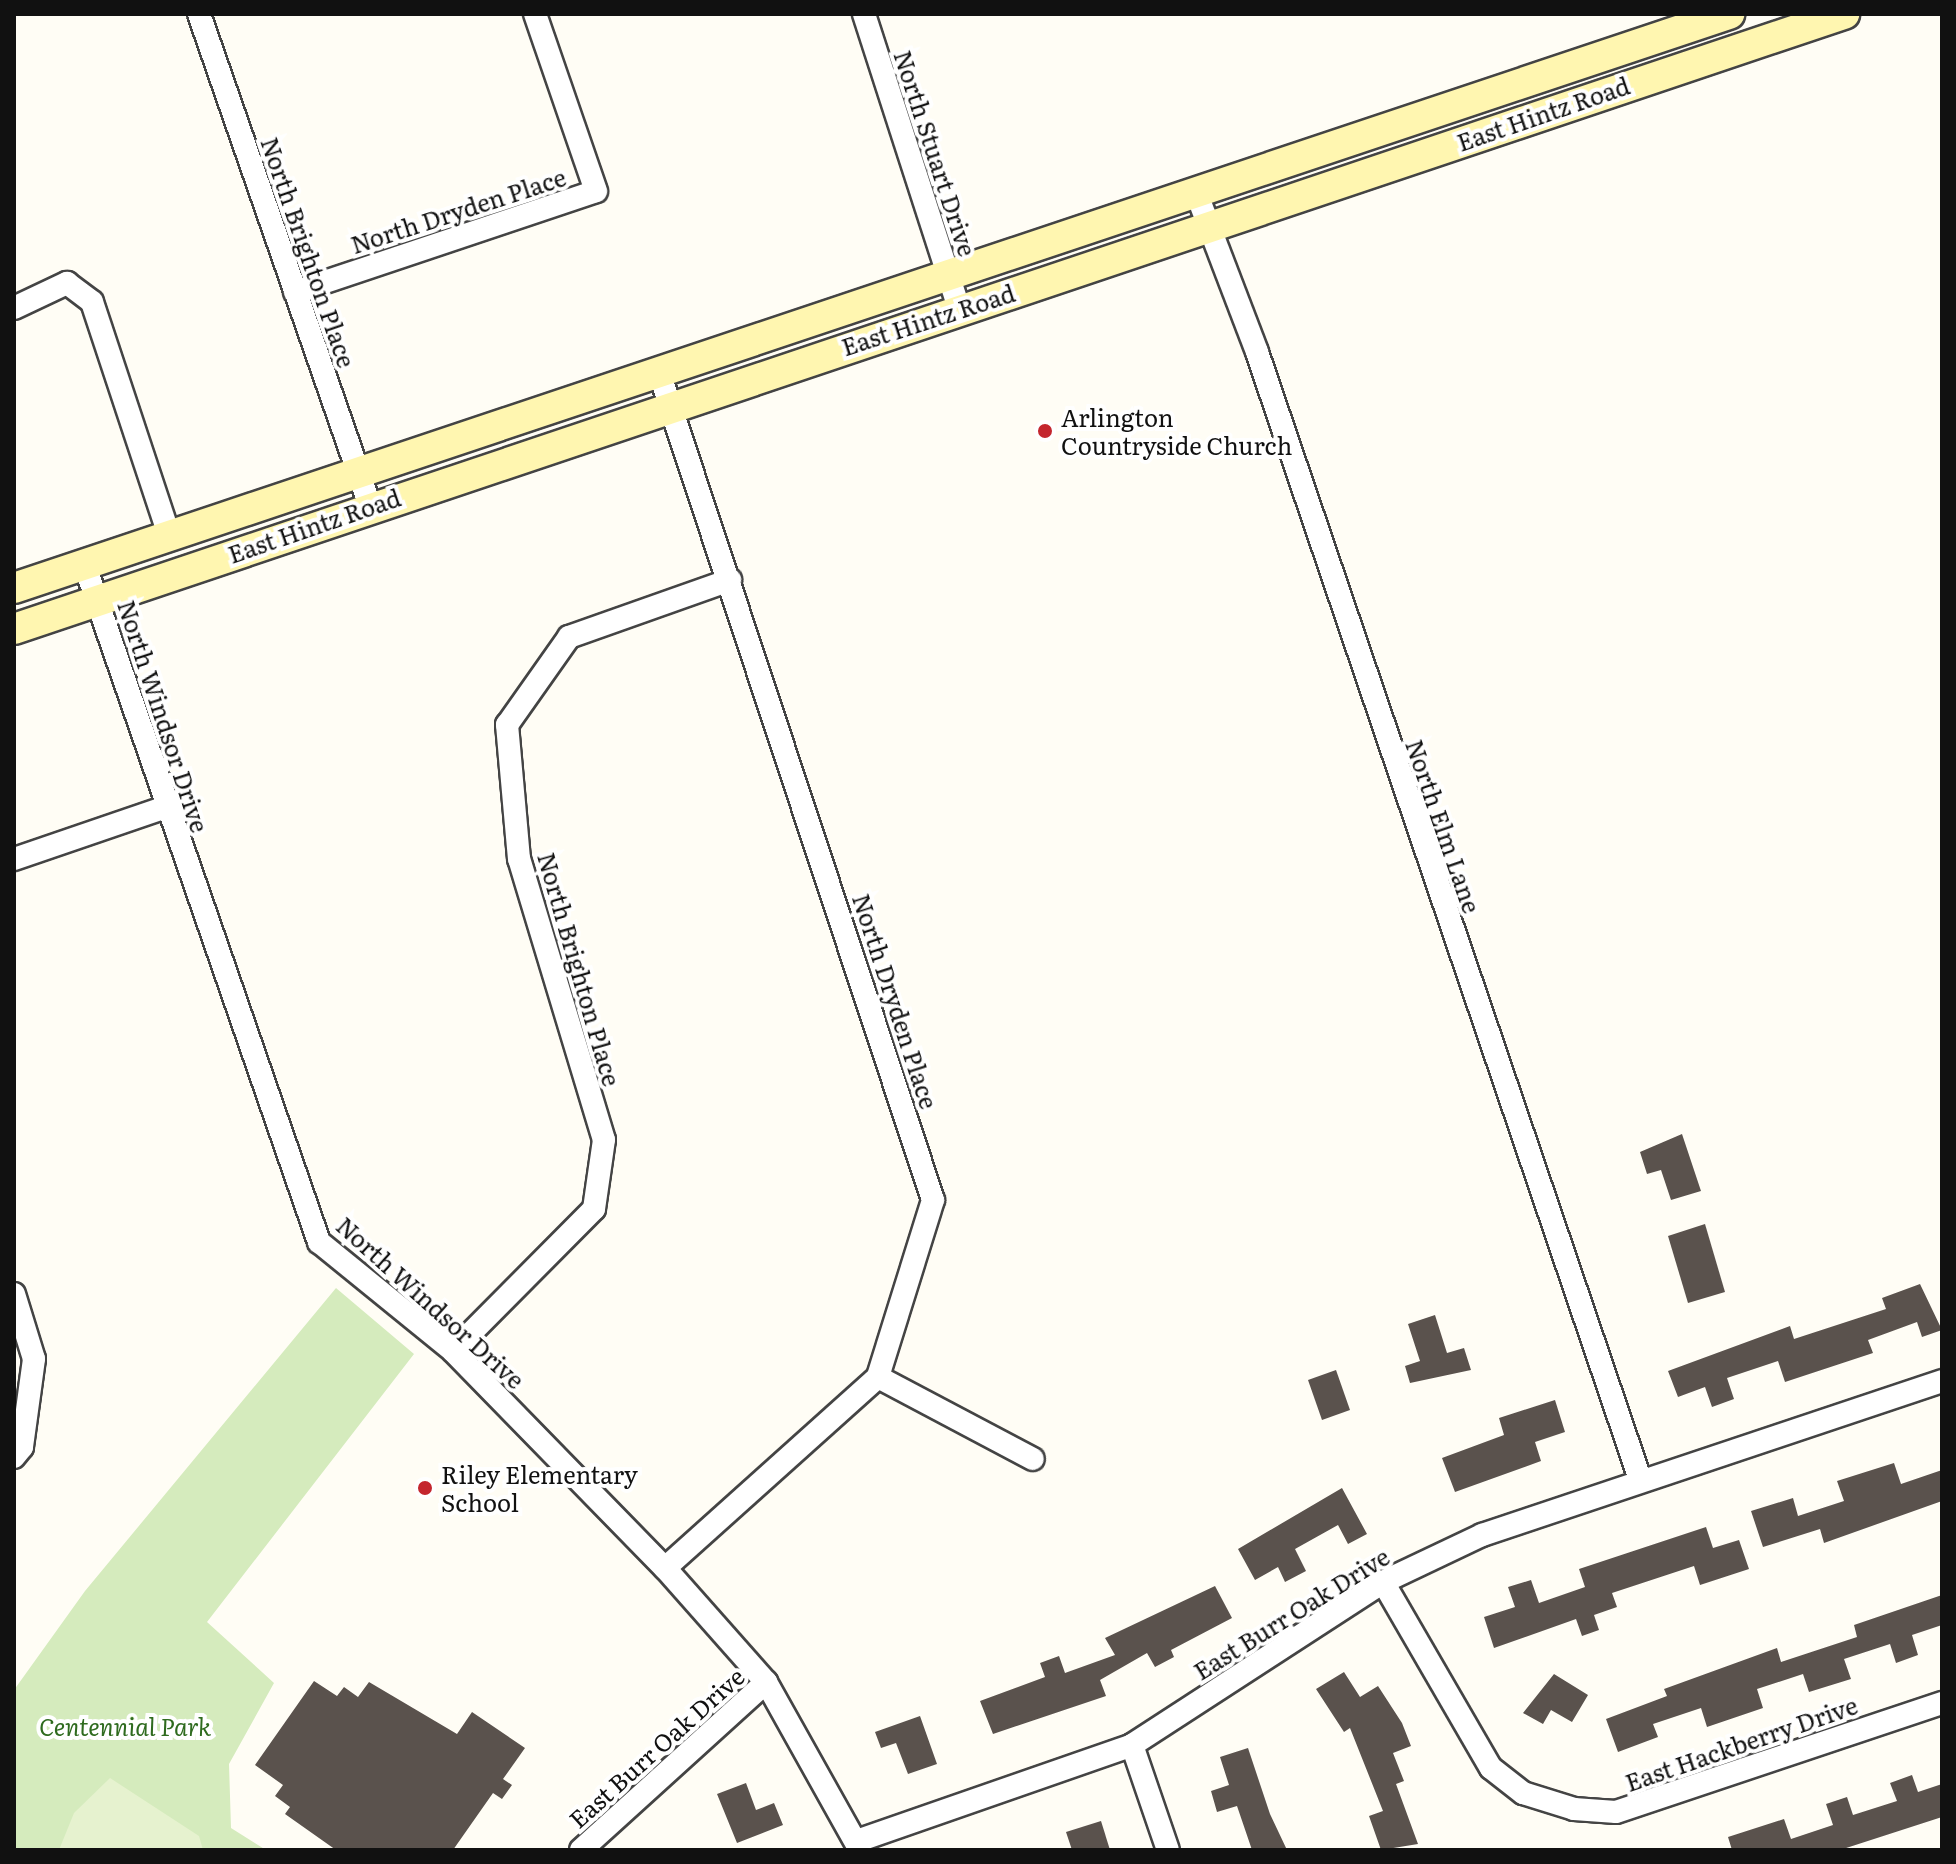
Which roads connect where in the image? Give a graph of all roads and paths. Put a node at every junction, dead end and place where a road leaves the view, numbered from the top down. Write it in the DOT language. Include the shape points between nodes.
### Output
graph roads {
  1 [pos="199,14"];
  2 [pos="535,14"];
  3 [pos="864,14"];
  4 [pos="1844,14"];
  5 [pos="1709,17"];
  6 [pos="1714,55"];
  7 [pos="1196,192"];
  8 [pos="1209,226"];
  9 [pos="947,273"];
  10 [pos="295,292"];
  11 [pos="14,308"];
  12 [pos="959,308"];
  13 [pos="659,372"];
  14 [pos="671,407"];
  15 [pos="357,470"];
  16 [pos="370,506"];
  17 [pos="168,532"];
  18 [pos="84,563"];
  19 [pos="730,580"];
  20 [pos="14,588"];
  21 [pos="98,599"];
  22 [pos="14,629"];
  23 [pos="166,807"];
  24 [pos="14,859"];
  25 [pos="14,1294"];
  26 [pos="453,1351"];
  27 [pos="878,1377"];
  28 [pos="1942,1381"];
  29 [pos="22,1389"];
  30 [pos="14,1457"];
  31 [pos="1033,1459"];
  32 [pos="1640,1479"];
  33 [pos="665,1568"];
  34 [pos="1383,1582"];
  35 [pos="766,1682"];
  36 [pos="1942,1703"];
  37 [pos="1132,1745"];
  38 [pos="858,1846"];
  39 [pos="581,1850"];
  40 [pos="1168,1850"];
  1 -- 10 [label="street, North Brighton Place"];
  2 -- 10 [label="street, North Dryden Place" via="596,191"];
  3 -- 9 [label="street, North Stuart Drive"];
  4 -- 6 [label="main road, East Hintz Road"];
  5 -- 6 [label="street"];
  5 -- 7 [label="main road, East Hintz Road"];
  6 -- 8 [label="main road, East Hintz Road"];
  7 -- 8 [label="street, North Elm Lane"];
  7 -- 9 [label="main road, East Hintz Road"];
  8 -- 12 [label="main road, East Hintz Road"];
  8 -- 32 [label="street, North Elm Lane"];
  9 -- 12 [label="street, North Stuart Drive"];
  9 -- 13 [label="main road, East Hintz Road"];
  10 -- 15 [label="street, North Brighton Place"];
  11 -- 17 [label="street" via="67,283 92,302"];
  12 -- 14 [label="main road, East Hintz Road"];
  13 -- 14 [label="street, North Dryden Place"];
  13 -- 15 [label="main road, East Hintz Road"];
  14 -- 16 [label="main road, East Hintz Road"];
  14 -- 19 [label="street, North Dryden Place"];
  15 -- 16 [label="street, North Brighton Place"];
  15 -- 17 [label="main road, East Hintz Road"];
  16 -- 21 [label="main road, East Hintz Road"];
  17 -- 18 [label="main road, East Hintz Road"];
  18 -- 20 [label="main road, East Hintz Road"];
  18 -- 21 [label="street, North Windsor Drive"];
  19 -- 26 [label="street, North Brighton Place" via="569,637 507,725 519,859 604,1140 594,1209"];
  19 -- 27 [label="street, North Dryden Place" via="933,1200"];
  21 -- 22 [label="main road, East Hintz Road"];
  21 -- 23 [label="street, North Windsor Drive"];
  23 -- 24 [label="street"];
  23 -- 26 [label="street, North Windsor Drive" via="319,1242"];
  25 -- 29 [label="street" via="34,1359"];
  26 -- 33 [label="street, North Windsor Drive"];
  27 -- 31 [label="street"];
  27 -- 33 [label="street"];
  28 -- 32 [label="street, East Burr Oak Drive"];
  29 -- 30 [label="street"];
  32 -- 34 [label="street, East Burr Oak Drive" via="1482,1535"];
  33 -- 35 [label="street, North Windsor Drive"];
  34 -- 36 [label="street, East Hackberry Drive" via="1491,1768 1523,1793 1574,1809 1616,1812"];
  34 -- 37 [label="street, East Burr Oak Drive"];
  35 -- 38 [label="street, North Windsor Drive"];
  35 -- 39 [label="street, East Burr Oak Drive"];
  37 -- 38 [label="street, East Burr Oak Drive"];
  37 -- 40 [label="street"];
}
